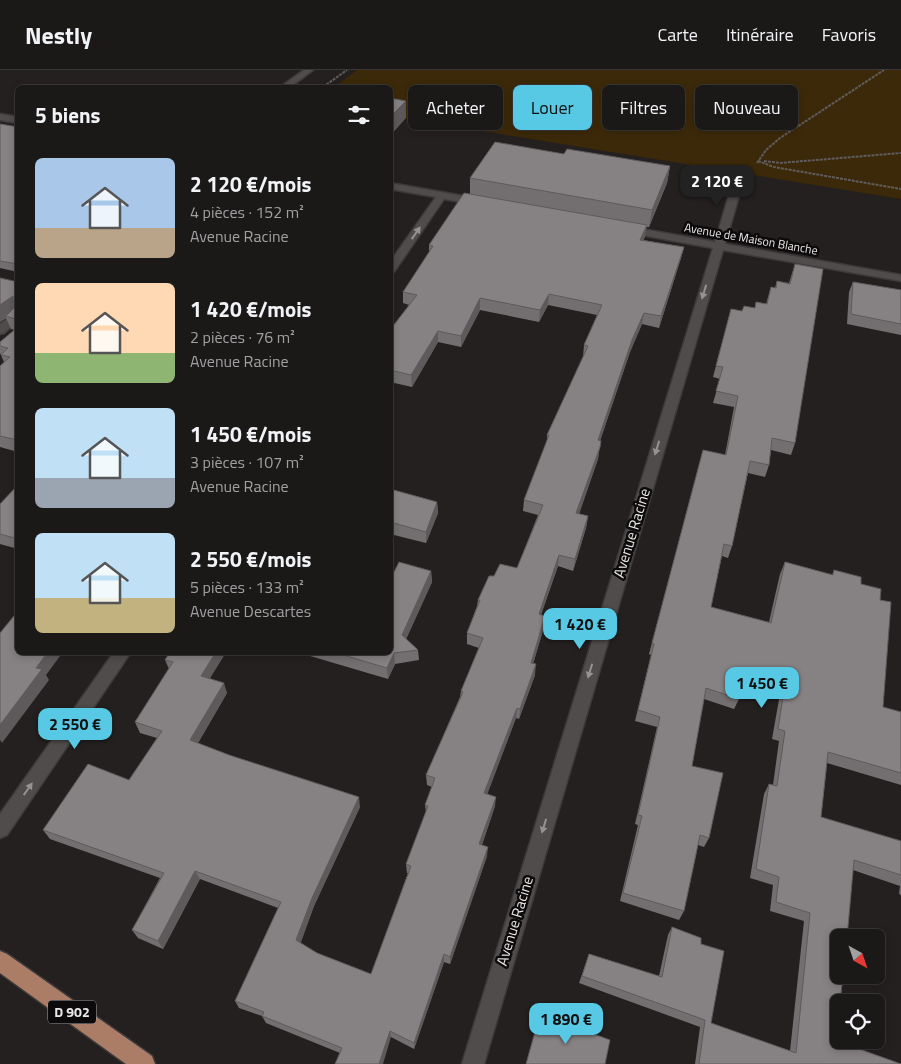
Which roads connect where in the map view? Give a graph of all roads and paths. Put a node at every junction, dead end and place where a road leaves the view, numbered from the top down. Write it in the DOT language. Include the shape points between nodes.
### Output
graph roads {
  1 [pos="309,70"];
  2 [pos="347,70"];
  3 [pos="884,70"];
  4 [pos="287,85"];
  5 [pos="326,85"];
  6 [pos="0,117"];
  7 [pos="15,120"];
  8 [pos="901,153"];
  9 [pos="758,161"];
  10 [pos="740,175"];
  11 [pos="393,187"];
  12 [pos="901,189"];
  13 [pos="442,196"];
  14 [pos="490,204"];
  15 [pos="613,227"];
  16 [pos="718,246"];
  17 [pos="393,266"];
  18 [pos="901,278"];
  19 [pos="15,317"];
  20 [pos="0,330"];
  21 [pos="121,655"];
  22 [pos="0,829"];
  23 [pos="0,961"];
  24 [pos="144,1064"];
  25 [pos="473,1064"];
  1 -- 4 [label="street"];
  2 -- 5 [label="path"];
  3 -- 9 [label="path" via="780,138"];
  6 -- 7 [label="street"];
  8 -- 9 [label="path" via="780,164"];
  9 -- 10 [label="path" via="752,170"];
  9 -- 12 [label="path" via="774,168"];
  10 -- 16 [label="street, Avenue Racine"];
  11 -- 13 [label="street"];
  13 -- 14 [label="street"];
  17 -- 13 [label="street, one-way"];
  15 -- 16 [label="street, Avenue de Maison Blanche"];
  16 -- 18 [label="street, Avenue de Maison Blanche"];
  16 -- 25 [label="street, Avenue Racine, one-way"];
  19 -- 20 [label="street"];
  22 -- 21 [label="street, one-way"];
  23 -- 24 [label="main road, D 902"];
}
